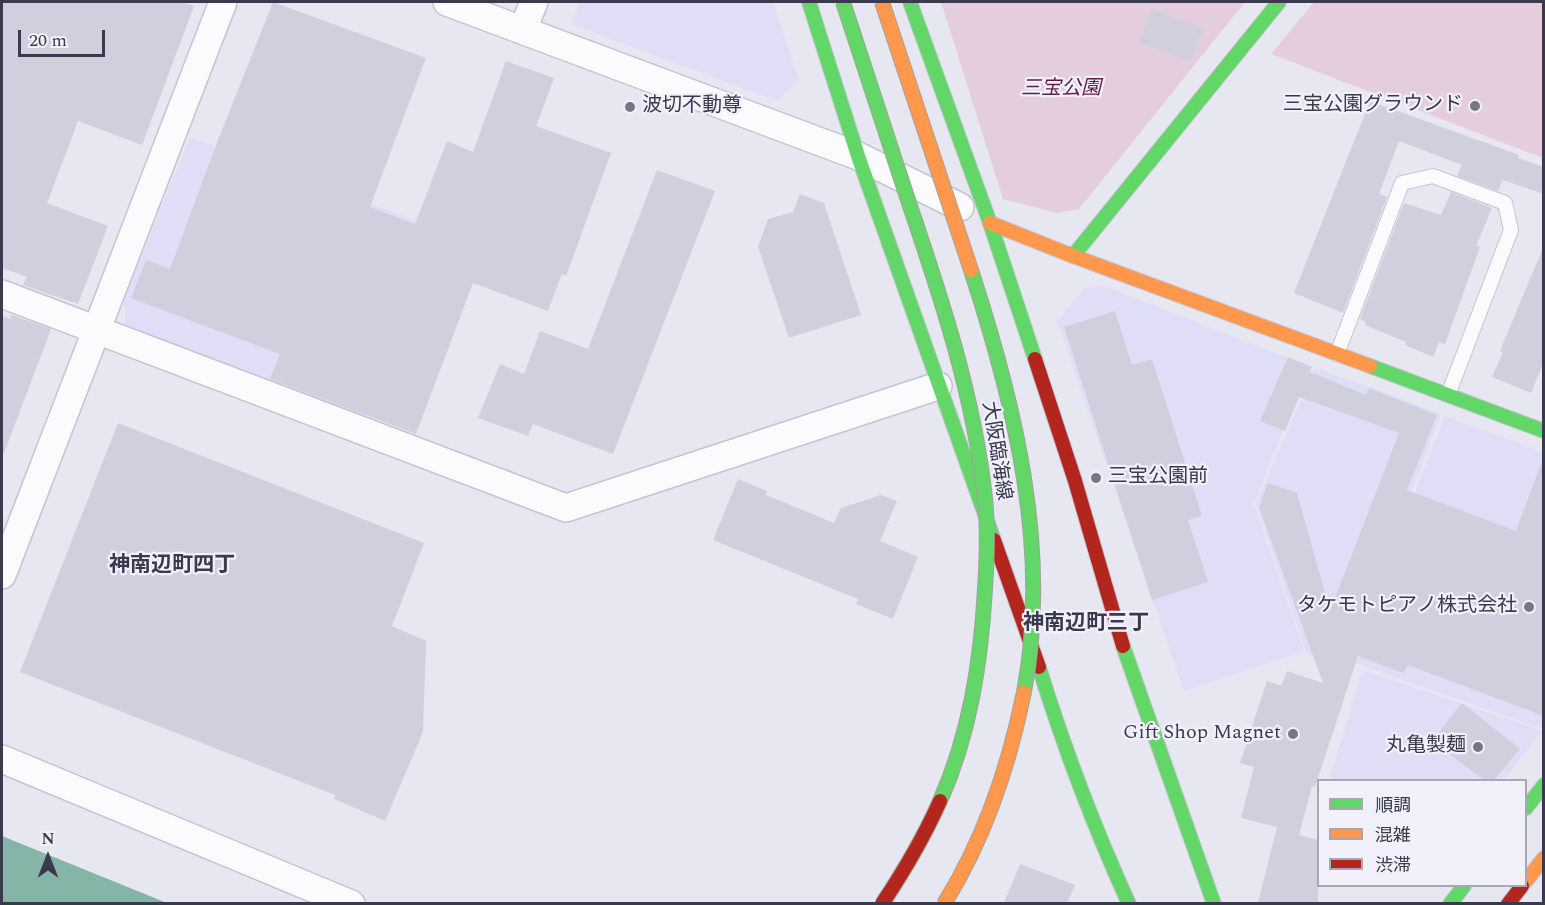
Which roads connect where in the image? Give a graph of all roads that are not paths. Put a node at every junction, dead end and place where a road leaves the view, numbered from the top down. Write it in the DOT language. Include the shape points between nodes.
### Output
graph roads {
  1 [pos="223,2"];
  2 [pos="447,2"];
  3 [pos="534,2"];
  4 [pos="809,2"];
  5 [pos="843,2"];
  6 [pos="882,2"];
  7 [pos="910,2"];
  8 [pos="1279,2"];
  9 [pos="523,29"];
  10 [pos="858,156"];
  11 [pos="990,223"];
  12 [pos="1073,256"];
  13 [pos="2,294"];
  14 [pos="96,330"];
  15 [pos="1337,354"];
  16 [pos="938,386"];
  17 [pos="1448,395"];
  18 [pos="1544,431"];
  19 [pos="2,575"];
  20 [pos="2,759"];
  21 [pos="1544,784"];
  22 [pos="1527,806"];
  23 [pos="1544,858"];
  24 [pos="1527,880"];
  25 [pos="1462,887"];
  26 [pos="1520,887"];
  27 [pos="351,903"];
  28 [pos="882,903"];
  29 [pos="944,903"];
  30 [pos="1129,903"];
  31 [pos="1214,903"];
  32 [pos="1450,903"];
  33 [pos="1508,903"];
  1 -- 14 [label="street"];
  2 -- 9 [label="street"];
  3 -- 9 [label="street"];
  4 -- 10 [label="main road"];
  5 -- 28 [label="main road, 大阪臨海線, bridge" via="951,332 985,499 982,648 969,717 952,775 927,831"];
  6 -- 29 [label="main road, 大阪臨海線, bridge" via="1005,382 1027,492 1033,548 1029,660 1017,728 976,843"];
  7 -- 11 [label="main road"];
  8 -- 12 [label="main road"];
  9 -- 10 [label="street"];
  10 -- 11 [label="street"];
  10 -- 16 [label="main road"];
  11 -- 12 [label="main road"];
  11 -- 31 [label="main road" via="1075,482 1117,628"];
  12 -- 15 [label="main road"];
  13 -- 14 [label="street"];
  14 -- 16 [label="street" via="566,508"];
  14 -- 19 [label="street"];
  15 -- 17 [label="main road"];
  15 -- 17 [label="lane" via="1402,183 1433,176 1505,203 1512,230"];
  16 -- 30 [label="main road" via="1057,723"];
  17 -- 18 [label="main road"];
  20 -- 27 [label="street"];
  21 -- 22 [label="main road"];
  23 -- 24 [label="main road"];
  25 -- 32 [label="main road"];
  26 -- 33 [label="main road"];
}
